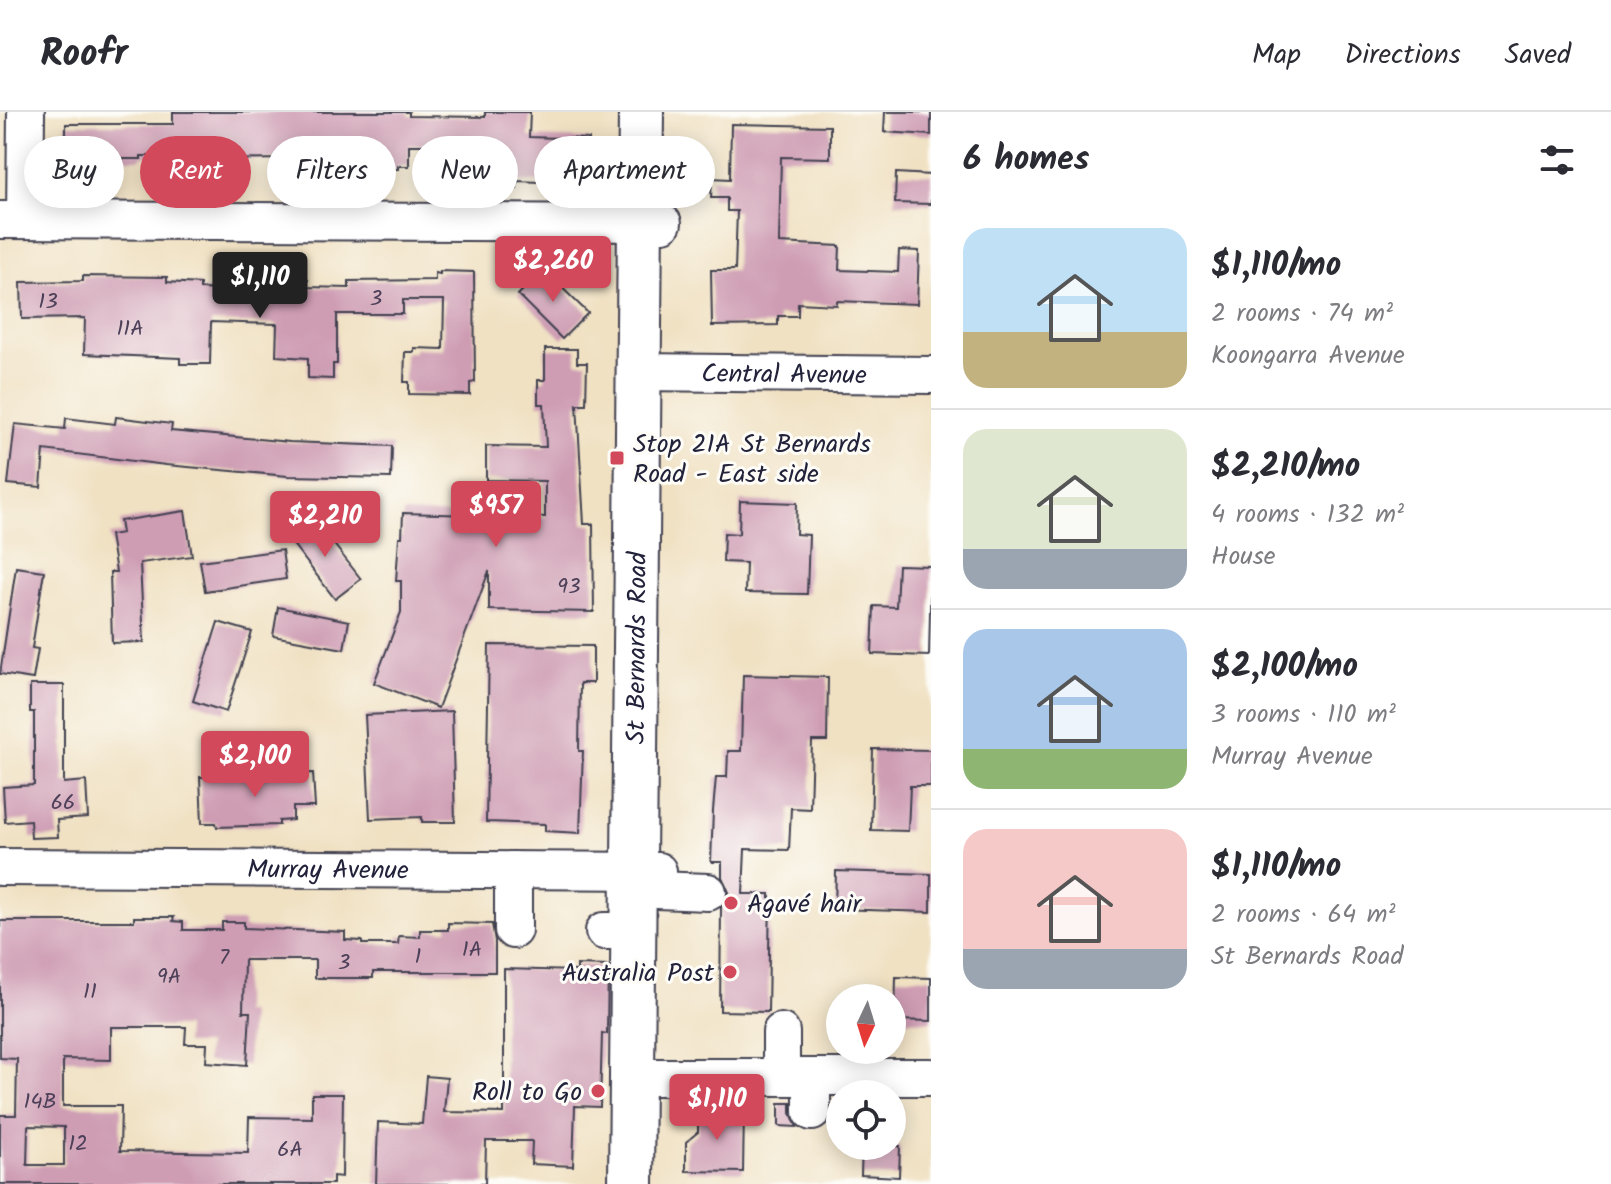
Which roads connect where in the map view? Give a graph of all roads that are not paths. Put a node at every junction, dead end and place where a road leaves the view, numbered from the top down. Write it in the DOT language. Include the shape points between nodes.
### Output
graph roads {
  1 [pos="26,112"];
  2 [pos="641,112"];
  3 [pos="665,112"];
  4 [pos="12,220"];
  5 [pos="651,223"];
  6 [pos="650,372"];
  7 [pos="931,375"];
  8 [pos="0,867"];
  9 [pos="513,870"];
  10 [pos="650,877"];
  11 [pos="708,892"];
  12 [pos="513,930"];
  13 [pos="781,1032"];
  14 [pos="644,1076"];
  15 [pos="797,1076"];
  16 [pos="931,1077"];
  17 [pos="812,1112"];
  18 [pos="631,1184"];
  19 [pos="655,1184"];
  1 -- 4 [label="street"];
  2 -- 5 [label="main road, St Bernards Road"];
  3 -- 5 [label="main road, St Bernards Road"];
  4 -- 5 [label="street"];
  5 -- 6 [label="main road, St Bernards Road"];
  6 -- 7 [label="street, Central Avenue"];
  6 -- 10 [label="main road, St Bernards Road"];
  8 -- 9 [label="street, Murray Avenue"];
  9 -- 10 [label="street, Murray Avenue"];
  9 -- 12 [label="street"];
  10 -- 11 [label="street, Murray Avenue"];
  10 -- 14 [label="main road, St Bernards Road"];
  10 -- 14 [label="main road, St Bernards Road" via="619,931"];
  13 -- 15 [label="street"];
  14 -- 15 [label="street"];
  14 -- 18 [label="main road, St Bernards Road"];
  14 -- 19 [label="main road, St Bernards Road"];
  15 -- 16 [label="street"];
  15 -- 17 [label="street"];
}
